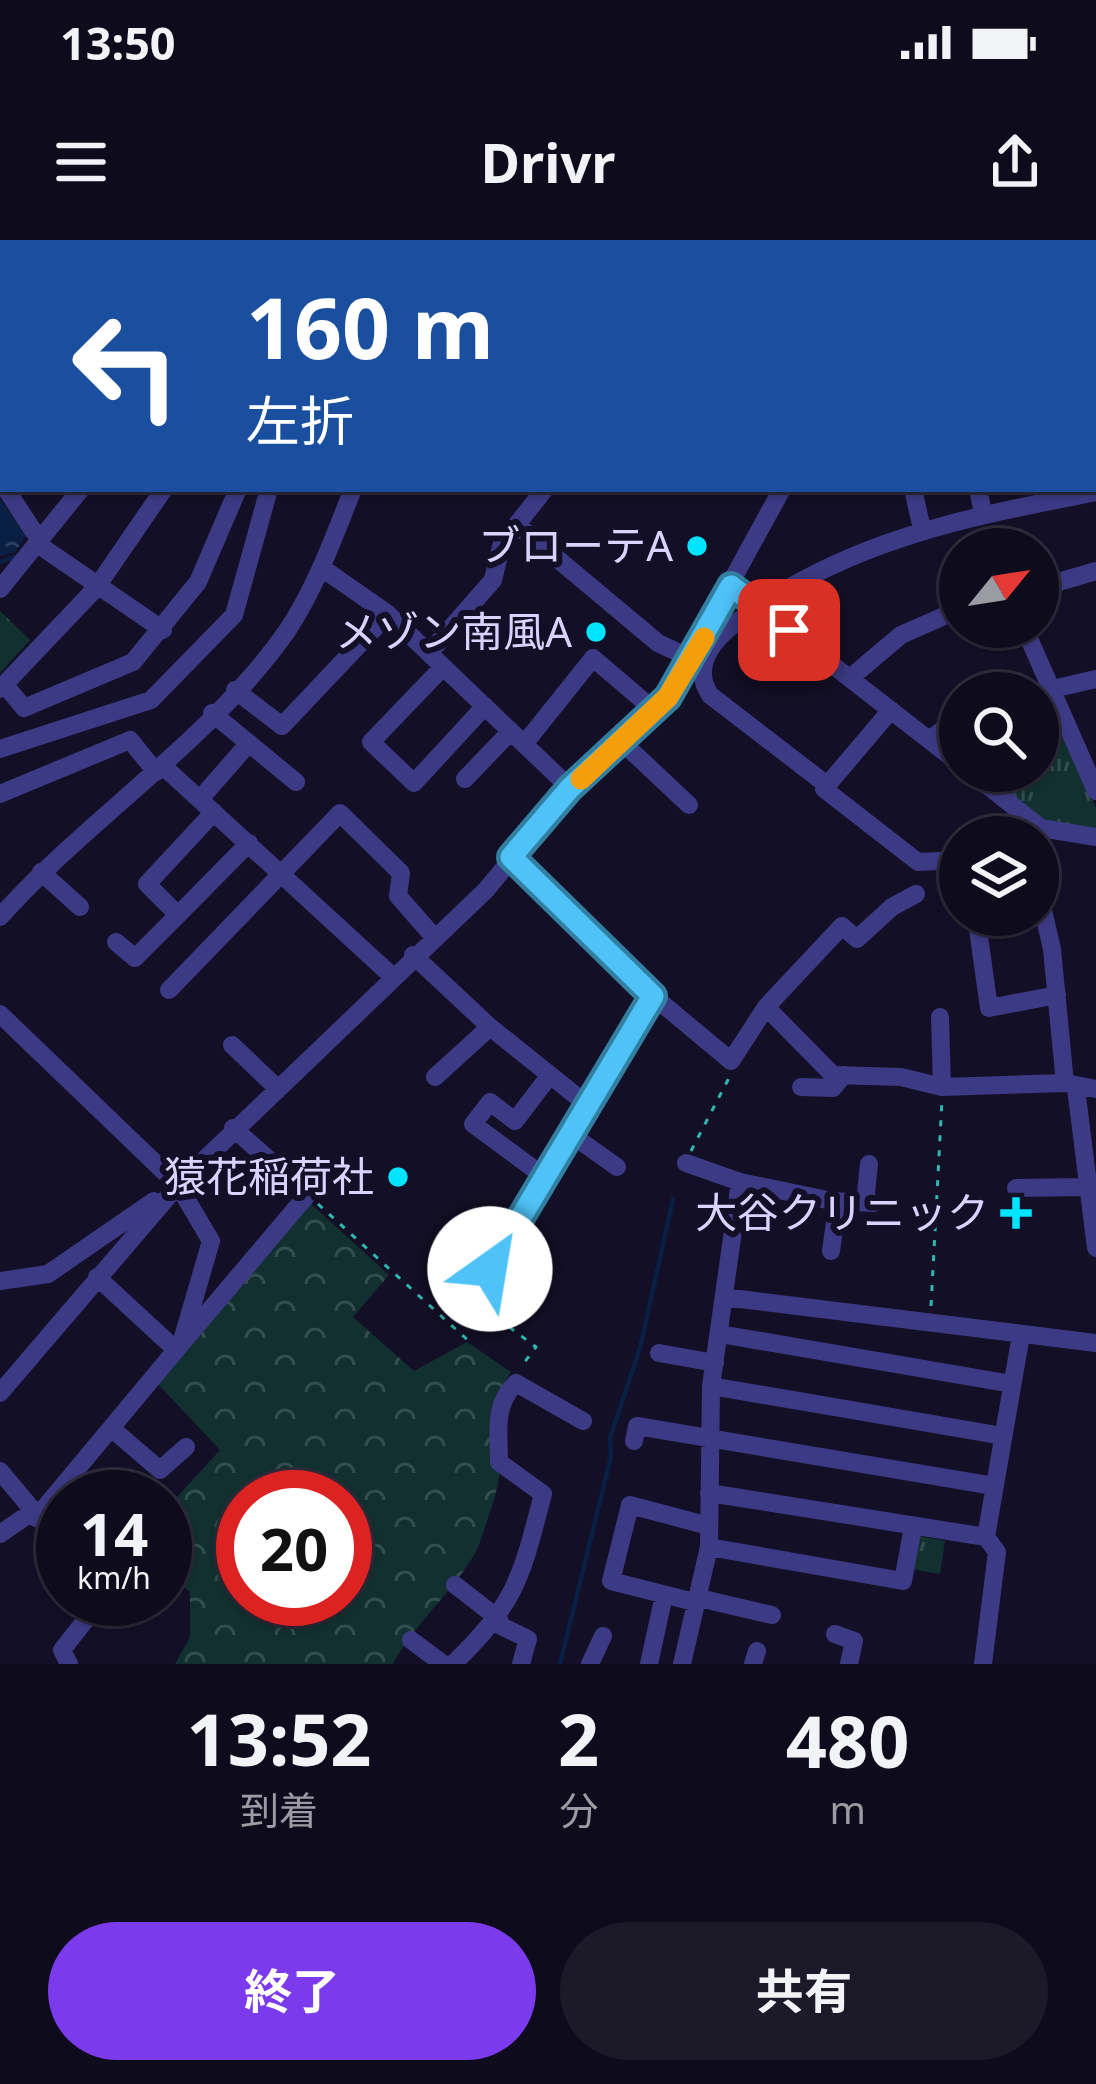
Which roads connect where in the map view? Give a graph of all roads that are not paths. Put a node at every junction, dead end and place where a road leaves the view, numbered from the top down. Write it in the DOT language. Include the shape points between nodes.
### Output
graph roads {
  1 [pos="9,492"];
  2 [pos="78,492"];
  3 [pos="162,492"];
  4 [pos="237,492"];
  5 [pos="268,492"];
  6 [pos="352,492"];
  7 [pos="543,492"];
  8 [pos="780,492"];
  9 [pos="914,492"];
  10 [pos="979,492"];
  11 [pos="1086,492"];
  12 [pos="983,513"];
  13 [pos="517,525"];
  14 [pos="922,529"];
  15 [pos="37,538"];
  16 [pos="322,568"];
  17 [pos="1096,571"];
  18 [pos="1059,582"];
  19 [pos="731,586"];
  20 [pos="96,588"];
  21 [pos="0,589"];
  22 [pos="758,606"];
  23 [pos="388,614"];
  24 [pos="939,618"];
  25 [pos="164,630"];
  26 [pos="692,659"];
  27 [pos="436,660"];
  28 [pos="850,678"];
  29 [pos="1096,679"];
  30 [pos="2,687"];
  31 [pos="1059,687"];
  32 [pos="235,690"];
  33 [pos="485,706"];
  34 [pos="654,710"];
  35 [pos="891,710"];
  36 [pos="212,713"];
  37 [pos="1059,719"];
  38 [pos="939,733"];
  39 [pos="518,737"];
  40 [pos="929,740"];
  41 [pos="622,742"];
  42 [pos="249,743"];
  43 [pos="0,748"];
  44 [pos="939,748"];
  45 [pos="159,768"];
  46 [pos="465,779"];
  47 [pos="296,782"];
  48 [pos="827,784"];
  49 [pos="570,788"];
  50 [pos="1096,791"];
  51 [pos="993,792"];
  52 [pos="0,794"];
  53 [pos="207,805"];
  54 [pos="689,806"];
  55 [pos="1021,816"];
  56 [pos="1059,834"];
  57 [pos="1096,837"];
  58 [pos="249,843"];
  59 [pos="511,857"];
  60 [pos="939,861"];
  61 [pos="41,872"];
  62 [pos="282,873"];
  63 [pos="916,894"];
  64 [pos="80,908"];
  65 [pos="178,915"];
  66 [pos="0,917"];
  67 [pos="979,936"];
  68 [pos="1046,936"];
  69 [pos="434,937"];
  70 [pos="116,942"];
  71 [pos="413,956"];
  72 [pos="392,976"];
  73 [pos="169,990"];
  74 [pos="1057,995"];
  75 [pos="653,996"];
  76 [pos="766,1007"];
  77 [pos="0,1014"];
  78 [pos="940,1017"];
  79 [pos="490,1028"];
  80 [pos="232,1045"];
  81 [pos="550,1075"];
  82 [pos="844,1075"];
  83 [pos="435,1077"];
  84 [pos="276,1087"];
  85 [pos="801,1087"];
  86 [pos="942,1087"];
  87 [pos="1079,1087"];
  88 [pos="585,1103"];
  89 [pos="233,1128"];
  90 [pos="572,1135"];
  91 [pos="686,1163"];
  92 [pos="869,1164"];
  93 [pos="617,1166"];
  94 [pos="546,1178"];
  95 [pos="740,1182"];
  96 [pos="178,1185"];
  97 [pos="1084,1187"];
  98 [pos="1016,1188"];
  99 [pos="838,1201"];
  100 [pos="1096,1248"];
  101 [pos="831,1251"];
  102 [pos="490,1269"];
  103 [pos="48,1274"];
  104 [pos="97,1277"];
  105 [pos="0,1281"];
  106 [pos="724,1297"];
  107 [pos="74,1304"];
  108 [pos="720,1334"];
  109 [pos="1021,1335"];
  110 [pos="1096,1343"];
  111 [pos="178,1347"];
  112 [pos="659,1353"];
  113 [pos="715,1364"];
  114 [pos="1012,1384"];
  115 [pos="711,1386"];
  116 [pos="0,1393"];
  117 [pos="583,1421"];
  118 [pos="111,1428"];
  119 [pos="1003,1436"];
  120 [pos="709,1437"];
  121 [pos="634,1442"];
  122 [pos="187,1447"];
  123 [pos="0,1471"];
  124 [pos="994,1486"];
  125 [pos="709,1493"];
  126 [pos="34,1515"];
  127 [pos="914,1526"];
  128 [pos="0,1534"];
  129 [pos="709,1537"];
  130 [pos="986,1537"];
  131 [pos="455,1585"];
  132 [pos="664,1595"];
  133 [pos="699,1601"];
  134 [pos="772,1615"];
  135 [pos="497,1621"];
  136 [pos="81,1626"];
  137 [pos="835,1634"];
  138 [pos="603,1636"];
  139 [pos="411,1640"];
  140 [pos="69,1664"];
  141 [pos="443,1664"];
  142 [pos="452,1664"];
  143 [pos="521,1664"];
  144 [pos="590,1664"];
  145 [pos="649,1664"];
  146 [pos="682,1664"];
  147 [pos="849,1664"];
  148 [pos="982,1664"];
  1 -- 15 [label="street"];
  2 -- 15 [label="street"];
  3 -- 20 [label="street"];
  4 -- 25 [label="street" via="198,581"];
  5 -- 43 [label="street" via="234,615 152,700"];
  6 -- 16 [label="street"];
  7 -- 13 [label="street"];
  8 -- 19 [label="street"];
  9 -- 14 [label="street"];
  10 -- 12 [label="street"];
  11 -- 12 [label="street"];
  12 -- 14 [label="street"];
  13 -- 26 [label="street" via="658,643"];
  13 -- 27 [label="street" via="502,543 493,580"];
  14 -- 22 [label="street" via="843,557"];
  15 -- 20 [label="street"];
  15 -- 21 [label="street"];
  16 -- 23 [label="street"];
  16 -- 32 [label="street" via="286,632"];
  17 -- 18 [label="street"];
  19 -- 22 [label="street"];
  19 -- 26 [label="street"];
  20 -- 25 [label="street"];
  20 -- 30 [label="street"];
  22 -- 28 [label="street"];
  22 -- 48 [label="street" via="717,635 702,682"];
  23 -- 27 [label="street"];
  23 -- 32 [label="street" via="282,726"];
  24 -- 28 [label="street" via="901,635"];
  25 -- 30 [label="street" via="133,662 24,708"];
  26 -- 34 [label="street"];
  27 -- 33 [label="street"];
  27 -- 33 [label="street" via="370,742 414,783"];
  28 -- 35 [label="street"];
  29 -- 31 [label="street"];
  32 -- 36 [label="street"];
  33 -- 39 [label="street"];
  34 -- 39 [label="street" via="593,658"];
  34 -- 41 [label="street"];
  35 -- 40 [label="street"];
  35 -- 48 [label="street"];
  36 -- 42 [label="street"];
  36 -- 45 [label="street"];
  37 -- 50 [label="street"];
  38 -- 40 [label="street"];
  39 -- 46 [label="street"];
  39 -- 49 [label="street"];
  40 -- 44 [label="street"];
  41 -- 49 [label="street"];
  41 -- 54 [label="street"];
  42 -- 47 [label="street"];
  42 -- 53 [label="street"];
  45 -- 52 [label="street" via="130,740"];
  45 -- 53 [label="street"];
  45 -- 61 [label="street"];
  48 -- 60 [label="street" via="918,862"];
  49 -- 59 [label="street"];
  51 -- 55 [label="street"];
  53 -- 58 [label="street"];
  53 -- 65 [label="street" via="147,884"];
  56 -- 57 [label="street"];
  58 -- 62 [label="street"];
  58 -- 65 [label="street"];
  59 -- 69 [label="street"];
  59 -- 75 [label="street"];
  61 -- 64 [label="street"];
  61 -- 66 [label="street"];
  62 -- 69 [label="street" via="340,813 401,873 398,896"];
  62 -- 72 [label="street"];
  62 -- 73 [label="street"];
  63 -- 76 [label="street" via="857,939 842,926"];
  65 -- 70 [label="street" via="135,958"];
  67 -- 74 [label="street" via="989,1008"];
  68 -- 74 [label="street"];
  69 -- 71 [label="street"];
  71 -- 72 [label="street"];
  71 -- 79 [label="street"];
  72 -- 84 [label="street"];
  74 -- 87 [label="street"];
  75 -- 76 [label="street" via="730,1061"];
  75 -- 88 [label="street"];
  76 -- 82 [label="street" via="833,1075"];
  77 -- 96 [label="street"];
  78 -- 86 [label="street"];
  79 -- 81 [label="street"];
  79 -- 83 [label="street"];
  80 -- 84 [label="street"];
  81 -- 88 [label="street"];
  81 -- 94 [label="street" via="515,1121 490,1102 472,1124"];
  82 -- 85 [label="street" via="833,1088"];
  82 -- 86 [label="street"];
  84 -- 89 [label="street"];
  86 -- 87 [label="street"];
  87 -- 97 [label="street"];
  88 -- 90 [label="street"];
  89 -- 96 [label="street"];
  89 -- 111 [label="street" via="308,1195"];
  90 -- 93 [label="street"];
  90 -- 94 [label="street"];
  91 -- 95 [label="street"];
  92 -- 99 [label="street" via="869,1203"];
  94 -- 102 [label="street"];
  95 -- 99 [label="street"];
  95 -- 106 [label="street"];
  96 -- 103 [label="street"];
  96 -- 104 [label="street"];
  96 -- 111 [label="street" via="211,1241"];
  97 -- 98 [label="street"];
  97 -- 100 [label="street"];
  99 -- 101 [label="street"];
  103 -- 105 [label="street"];
  103 -- 107 [label="street"];
  104 -- 107 [label="street"];
  104 -- 111 [label="street"];
  106 -- 108 [label="street"];
  106 -- 109 [label="street"];
  107 -- 116 [label="street"];
  108 -- 113 [label="street"];
  108 -- 114 [label="street"];
  109 -- 110 [label="street"];
  109 -- 114 [label="street"];
  111 -- 118 [label="street"];
  112 -- 113 [label="street"];
  113 -- 115 [label="street"];
  114 -- 119 [label="street"];
  115 -- 119 [label="street"];
  115 -- 120 [label="street"];
  117 -- 135 [label="street" via="516,1383 505,1393 499,1462 543,1494 522,1576"];
  118 -- 122 [label="street" via="160,1470"];
  118 -- 126 [label="street"];
  119 -- 124 [label="street"];
  120 -- 121 [label="street" via="637,1426"];
  120 -- 124 [label="street"];
  120 -- 125 [label="street"];
  123 -- 126 [label="street"];
  124 -- 130 [label="street"];
  125 -- 127 [label="street"];
  125 -- 129 [label="street"];
  126 -- 128 [label="street"];
  127 -- 129 [label="street" via="904,1581"];
  127 -- 130 [label="street"];
  129 -- 132 [label="street" via="630,1505 610,1581"];
  129 -- 133 [label="street"];
  130 -- 148 [label="street" via="997,1552"];
  131 -- 135 [label="street"];
  132 -- 133 [label="street"];
  132 -- 145 [label="street"];
  133 -- 134 [label="street"];
  133 -- 146 [label="street"];
  135 -- 142 [label="street"];
  135 -- 143 [label="street" via="528,1639"];
  136 -- 140 [label="street" via="62,1651"];
  137 -- 147 [label="street" via="854,1641"];
  138 -- 144 [label="street"];
  139 -- 141 [label="street"];
}
